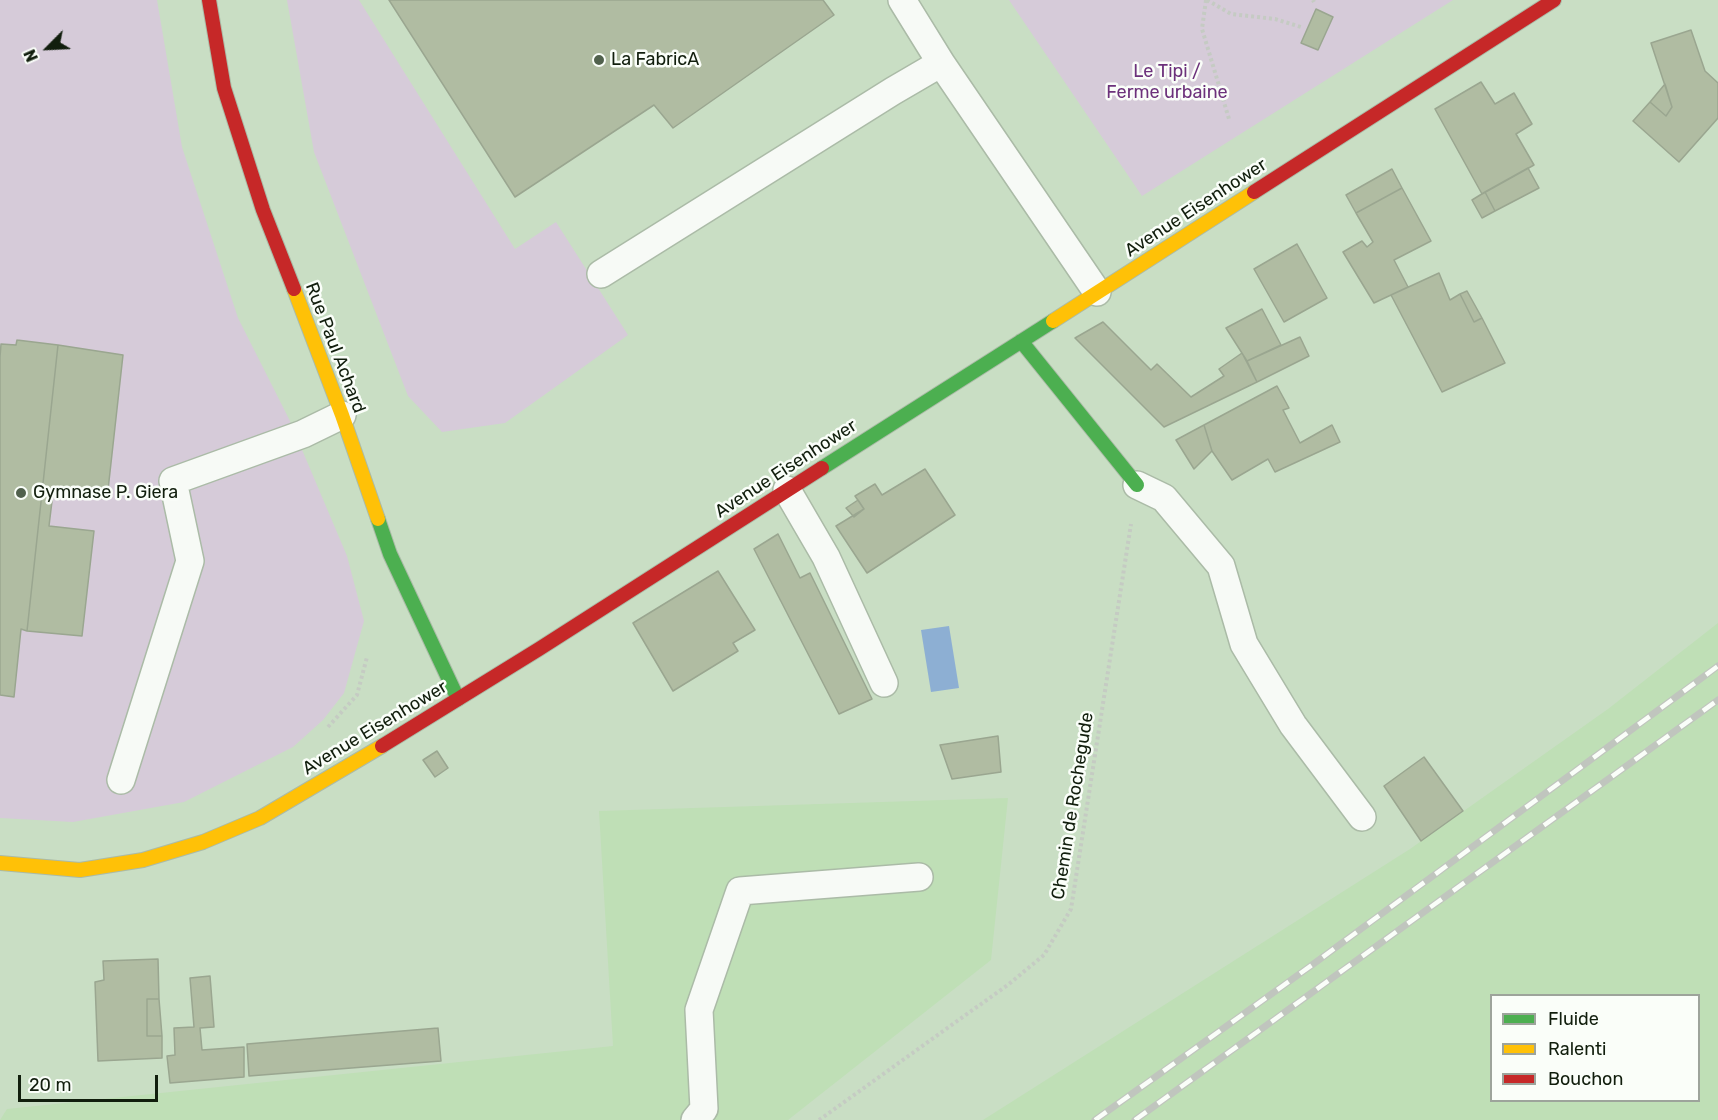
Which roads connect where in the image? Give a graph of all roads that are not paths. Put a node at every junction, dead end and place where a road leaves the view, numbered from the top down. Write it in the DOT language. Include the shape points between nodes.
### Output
graph roads {
  1 [pos="209,0"];
  2 [pos="902,0"];
  3 [pos="1554,0"];
  4 [pos="941,63"];
  5 [pos="601,274"];
  6 [pos="1096,292"];
  7 [pos="1021,341"];
  8 [pos="342,415"];
  9 [pos="1137,485"];
  10 [pos="787,490"];
  11 [pos="884,683"];
  12 [pos="458,699"];
  13 [pos="121,780"];
  14 [pos="1362,817"];
  15 [pos="0,863"];
  16 [pos="919,877"];
  17 [pos="695,1120"];
  1 -- 8 [label="street, Rue Paul Achard" via="224,88 260,199"];
  2 -- 4 [label="lane"];
  3 -- 6 [label="street, Avenue Eisenhower"];
  4 -- 5 [label="lane"];
  4 -- 6 [label="lane"];
  6 -- 7 [label="street, Avenue Eisenhower"];
  7 -- 9 [label="street"];
  7 -- 10 [label="street, Avenue Eisenhower"];
  8 -- 12 [label="street, Rue Paul Achard" via="390,554"];
  8 -- 13 [label="lane" via="303,434 173,481 190,561"];
  9 -- 14 [label="lane" via="1164,498 1221,566 1244,644 1293,725"];
  10 -- 11 [label="lane" via="826,557"];
  10 -- 12 [label="street, Avenue Eisenhower"];
  12 -- 15 [label="street, Avenue Eisenhower" via="260,818 203,842 143,860 80,870"];
  16 -- 17 [label="lane" via="740,891 699,1010 704,1109"];
}
